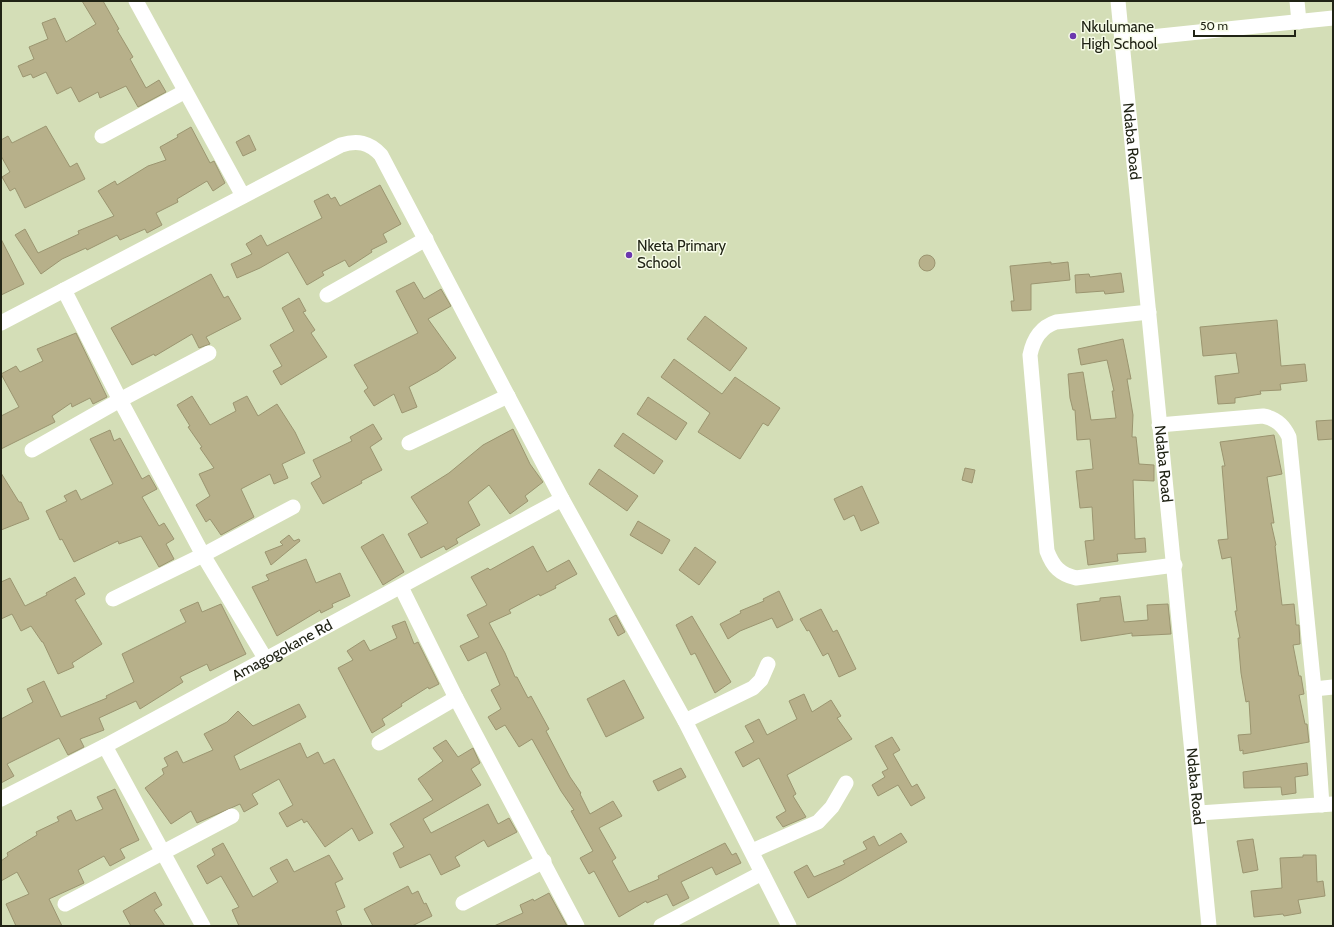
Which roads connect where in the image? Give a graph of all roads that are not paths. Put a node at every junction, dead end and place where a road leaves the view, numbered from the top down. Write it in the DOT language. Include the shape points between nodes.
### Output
graph roads {
  1 [pos="136,1"];
  2 [pos="1118,1"];
  3 [pos="1297,1"];
  4 [pos="1333,18"];
  5 [pos="1299,22"];
  6 [pos="1122,40"];
  7 [pos="184,92"];
  8 [pos="102,136"];
  9 [pos="243,196"];
  10 [pos="426,239"];
  11 [pos="64,290"];
  12 [pos="326,295"];
  13 [pos="1149,312"];
  14 [pos="1,323"];
  15 [pos="209,353"];
  16 [pos="508,396"];
  17 [pos="120,400"];
  18 [pos="1159,425"];
  19 [pos="409,443"];
  20 [pos="32,450"];
  21 [pos="562,499"];
  22 [pos="293,507"];
  23 [pos="203,555"];
  24 [pos="1175,565"];
  25 [pos="401,587"];
  26 [pos="113,599"];
  27 [pos="265,658"];
  28 [pos="768,664"];
  29 [pos="1333,687"];
  30 [pos="1314,689"];
  31 [pos="456,698"];
  32 [pos="685,721"];
  33 [pos="379,743"];
  34 [pos="105,746"];
  35 [pos="846,783"];
  36 [pos="1,799"];
  37 [pos="1327,804"];
  38 [pos="1199,812"];
  39 [pos="232,816"];
  40 [pos="752,851"];
  41 [pos="163,852"];
  42 [pos="544,861"];
  43 [pos="762,873"];
  44 [pos="463,903"];
  45 [pos="65,904"];
  46 [pos="203,926"];
  47 [pos="577,926"];
  48 [pos="661,926"];
  49 [pos="789,926"];
  50 [pos="1209,926"];
  1 -- 7 [label="street"];
  2 -- 6 [label="street, Ndaba Road"];
  3 -- 5 [label="street"];
  4 -- 5 [label="street"];
  5 -- 6 [label="street"];
  6 -- 13 [label="street, Ndaba Road"];
  7 -- 8 [label="street"];
  7 -- 9 [label="street"];
  9 -- 10 [label="street" via="341,145 363,142 375,148 381,155"];
  9 -- 11 [label="street"];
  10 -- 12 [label="street"];
  10 -- 16 [label="street"];
  11 -- 14 [label="street"];
  11 -- 17 [label="street"];
  13 -- 18 [label="street, Ndaba Road"];
  13 -- 24 [label="street" via="1048,324 1032,346 1030,355 1047,551 1056,569 1064,575 1076,578"];
  15 -- 17 [label="street"];
  16 -- 19 [label="street"];
  16 -- 21 [label="street"];
  17 -- 20 [label="street"];
  17 -- 23 [label="street"];
  18 -- 24 [label="street, Ndaba Road"];
  18 -- 30 [label="street" via="1263,416 1275,420 1286,430 1289,437"];
  21 -- 25 [label="street, Amagogokane Rd"];
  21 -- 32 [label="street"];
  22 -- 23 [label="street"];
  23 -- 26 [label="street"];
  23 -- 27 [label="street"];
  24 -- 38 [label="street, Ndaba Road"];
  25 -- 27 [label="street, Amagogokane Rd"];
  25 -- 31 [label="street"];
  27 -- 34 [label="street, Amagogokane Rd"];
  28 -- 32 [label="street" via="761,680 753,688"];
  29 -- 30 [label="street"];
  30 -- 37 [label="street"];
  31 -- 33 [label="street"];
  31 -- 42 [label="street"];
  32 -- 40 [label="street"];
  34 -- 36 [label="street, Amagogokane Rd"];
  34 -- 41 [label="street"];
  35 -- 40 [label="street" via="832,807 818,822"];
  37 -- 38 [label="street"];
  38 -- 50 [label="street, Ndaba Road"];
  39 -- 41 [label="street"];
  40 -- 43 [label="street"];
  41 -- 45 [label="street"];
  41 -- 46 [label="street"];
  42 -- 44 [label="street"];
  42 -- 47 [label="street"];
  43 -- 48 [label="street"];
  43 -- 49 [label="street"];
}
